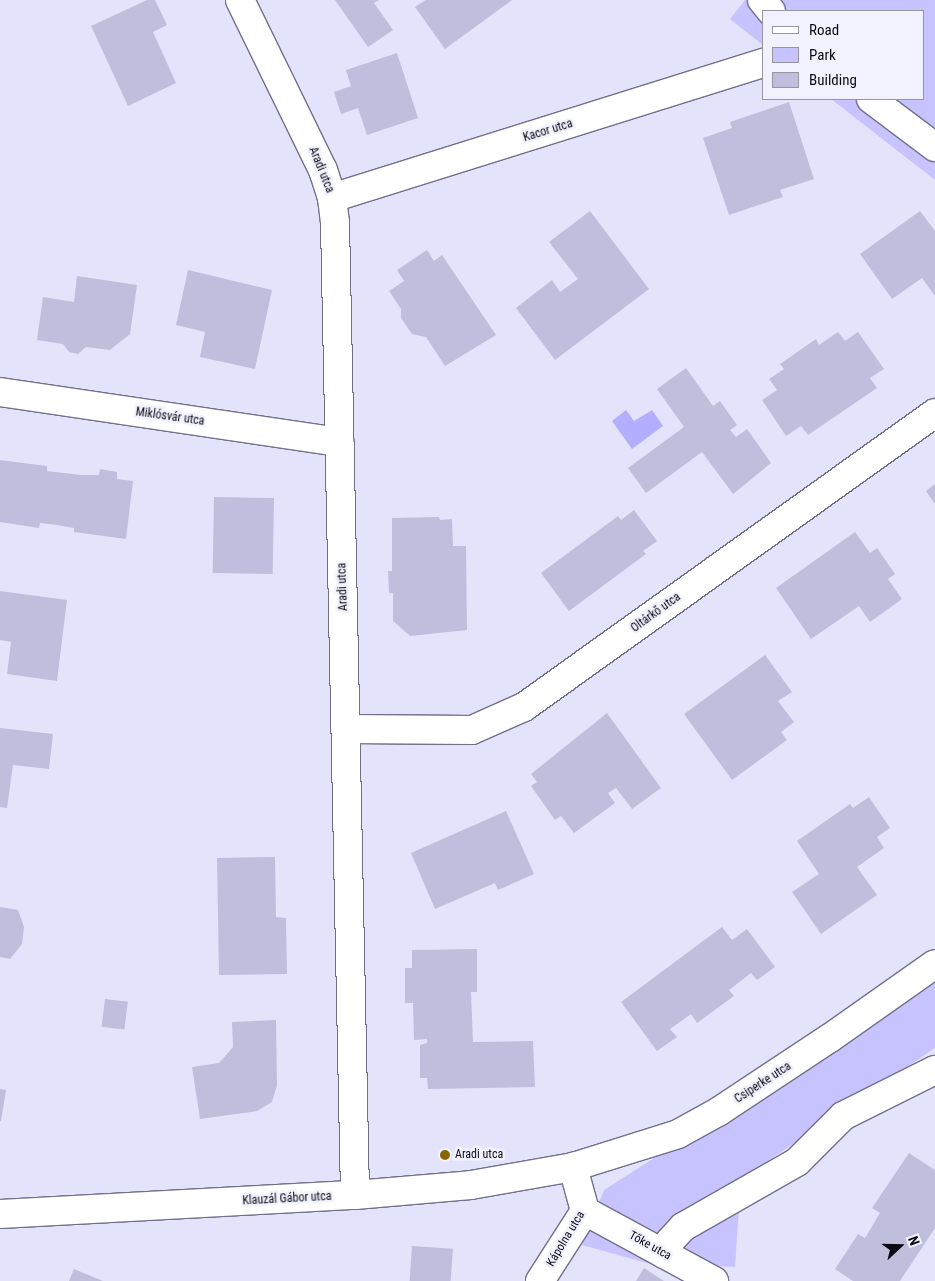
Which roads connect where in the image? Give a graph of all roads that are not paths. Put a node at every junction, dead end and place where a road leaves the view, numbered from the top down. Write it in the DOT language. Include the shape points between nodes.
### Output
graph roads {
  1 [pos="240,0"];
  2 [pos="762,0"];
  3 [pos="771,10"];
  4 [pos="762,64"];
  5 [pos="872,100"];
  6 [pos="935,146"];
  7 [pos="332,198"];
  8 [pos="0,392"];
  9 [pos="935,412"];
  10 [pos="339,442"];
  11 [pos="348,729"];
  12 [pos="935,964"];
  13 [pos="935,1070"];
  14 [pos="573,1167"];
  15 [pos="355,1195"];
  16 [pos="585,1211"];
  17 [pos="0,1214"];
  18 [pos="664,1254"];
  19 [pos="540,1281"];
  20 [pos="714,1281"];
  1 -- 7 [label="street, Aradi utca" via="323,170"];
  2 -- 3 [label="street"];
  4 -- 7 [label="street, Kacor utca"];
  5 -- 6 [label="street"];
  7 -- 10 [label="street, Aradi utca"];
  8 -- 10 [label="street, Miklósvár utca"];
  9 -- 11 [label="street, Oltárkő utca" via="517,711 472,730"];
  10 -- 11 [label="street, Aradi utca"];
  11 -- 15 [label="street, Aradi utca"];
  12 -- 14 [label="street, Csiperke utca" via="718,1112 678,1134"];
  13 -- 18 [label="street" via="843,1116 797,1162 683,1227 670,1241"];
  14 -- 15 [label="street, Klauzál Gábor utca" via="471,1185"];
  14 -- 16 [label="street, Kápolna utca"];
  15 -- 17 [label="street, Klauzál Gábor utca"];
  16 -- 18 [label="street, Tőke utca"];
  16 -- 19 [label="street, Kápolna utca"];
  18 -- 20 [label="street, Tőke utca"];
}
